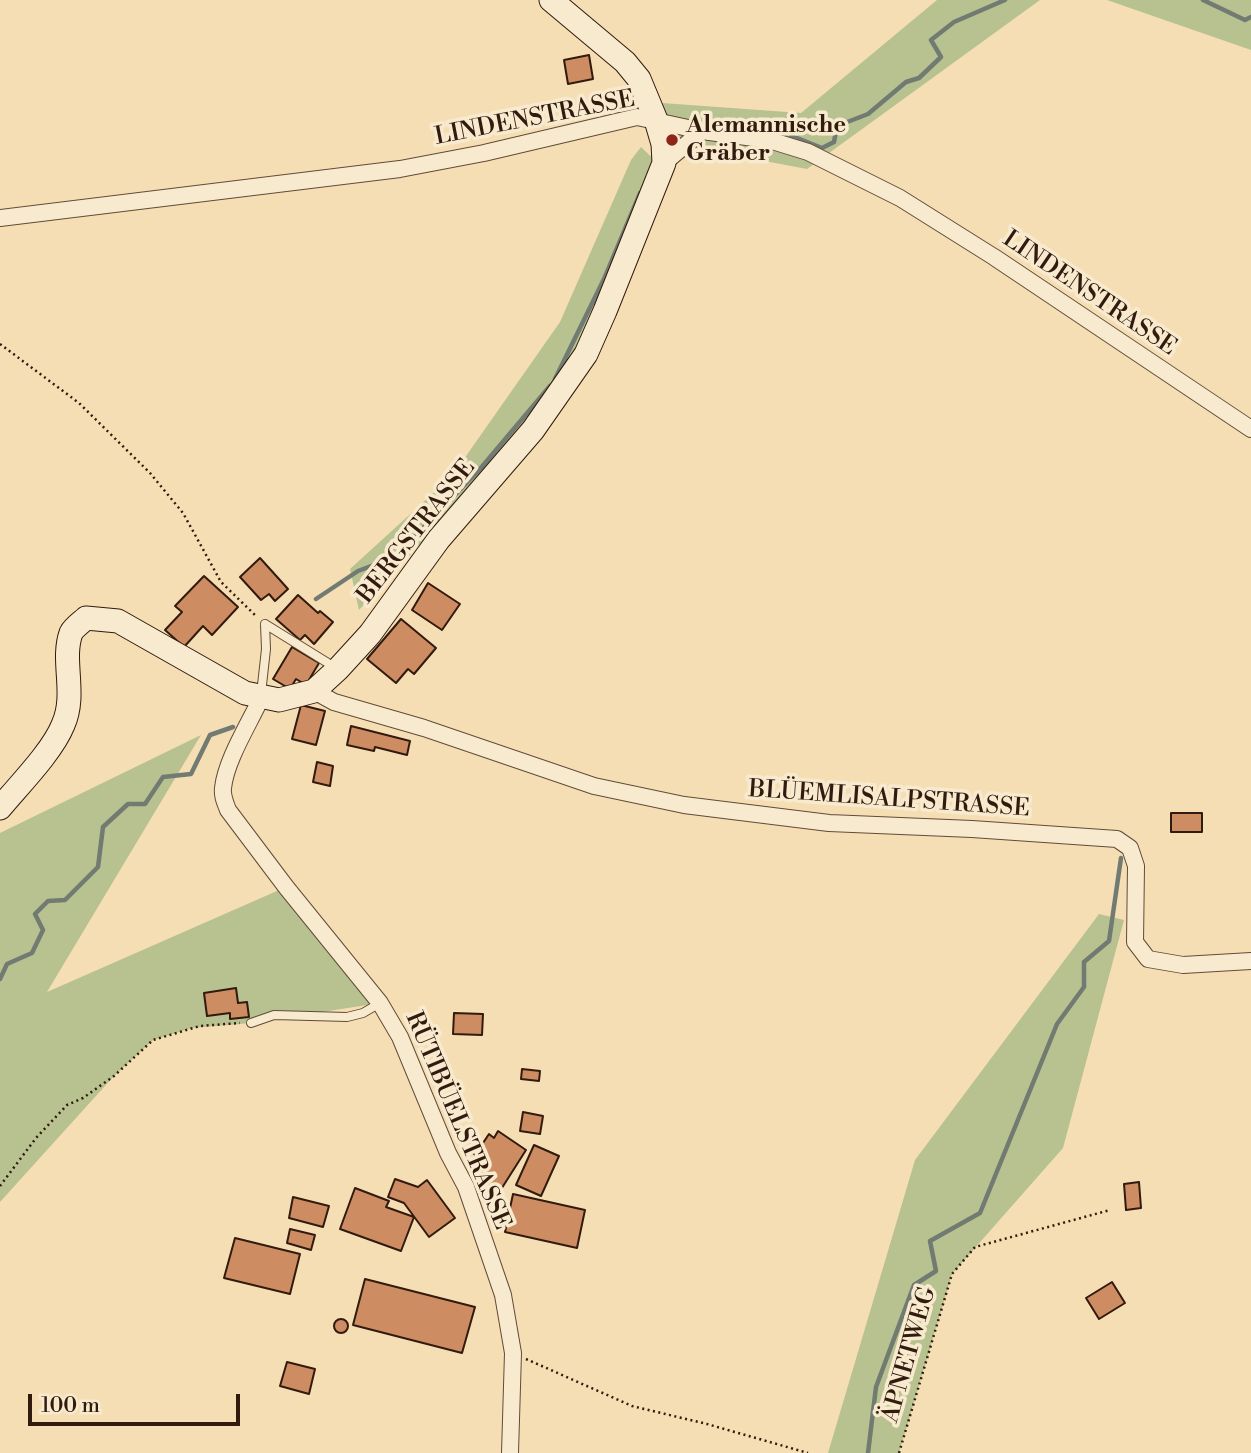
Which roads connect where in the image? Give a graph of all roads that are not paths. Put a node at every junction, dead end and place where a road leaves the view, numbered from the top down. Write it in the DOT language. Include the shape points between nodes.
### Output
graph roads {
  1 [pos="551,0"];
  2 [pos="656,120"];
  3 [pos="702,131"];
  4 [pos="664,163"];
  5 [pos="0,218"];
  6 [pos="1251,429"];
  7 [pos="338,669"];
  8 [pos="314,691"];
  9 [pos="261,698"];
  10 [pos="0,808"];
  11 [pos="1251,961"];
  12 [pos="380,1003"];
  13 [pos="250,1023"];
  14 [pos="510,1453"];
  1 -- 2 [label="street" via="625,62 639,79"];
  2 -- 3 [label="street, LINDENSTRASSE"];
  2 -- 4 [label="street"];
  2 -- 5 [label="street, LINDENSTRASSE" via="637,117 400,169"];
  3 -- 4 [label="street"];
  3 -- 6 [label="street, LINDENSTRASSE" via="769,140 808,152 900,198"];
  4 -- 7 [label="street, BERGSTRASSE" via="586,354 533,430 439,539 394,603"];
  7 -- 8 [label="street, BERGSTRASSE"];
  7 -- 9 [label="lane" via="265,624"];
  8 -- 9 [label="street, BERGSTRASSE" via="279,700"];
  8 -- 11 [label="street, BLÜEMLISALPSTRASSE" via="334,702 594,786 684,805 829,823 1116,839 1130,848 1136,866 1135,942 1148,959 1183,965"];
  9 -- 10 [label="street, BERGSTRASSE" via="229,685 118,621 86,618 72,632 70,703 63,726"];
  9 -- 12 [label="street, RÜTIBÜELSTRASSE" via="223,785 228,810"];
  12 -- 13 [label="lane" via="347,1017 274,1015"];
  12 -- 14 [label="street, RÜTIBÜELSTRASSE" via="400,1037 466,1187 503,1295 513,1353"];
}
